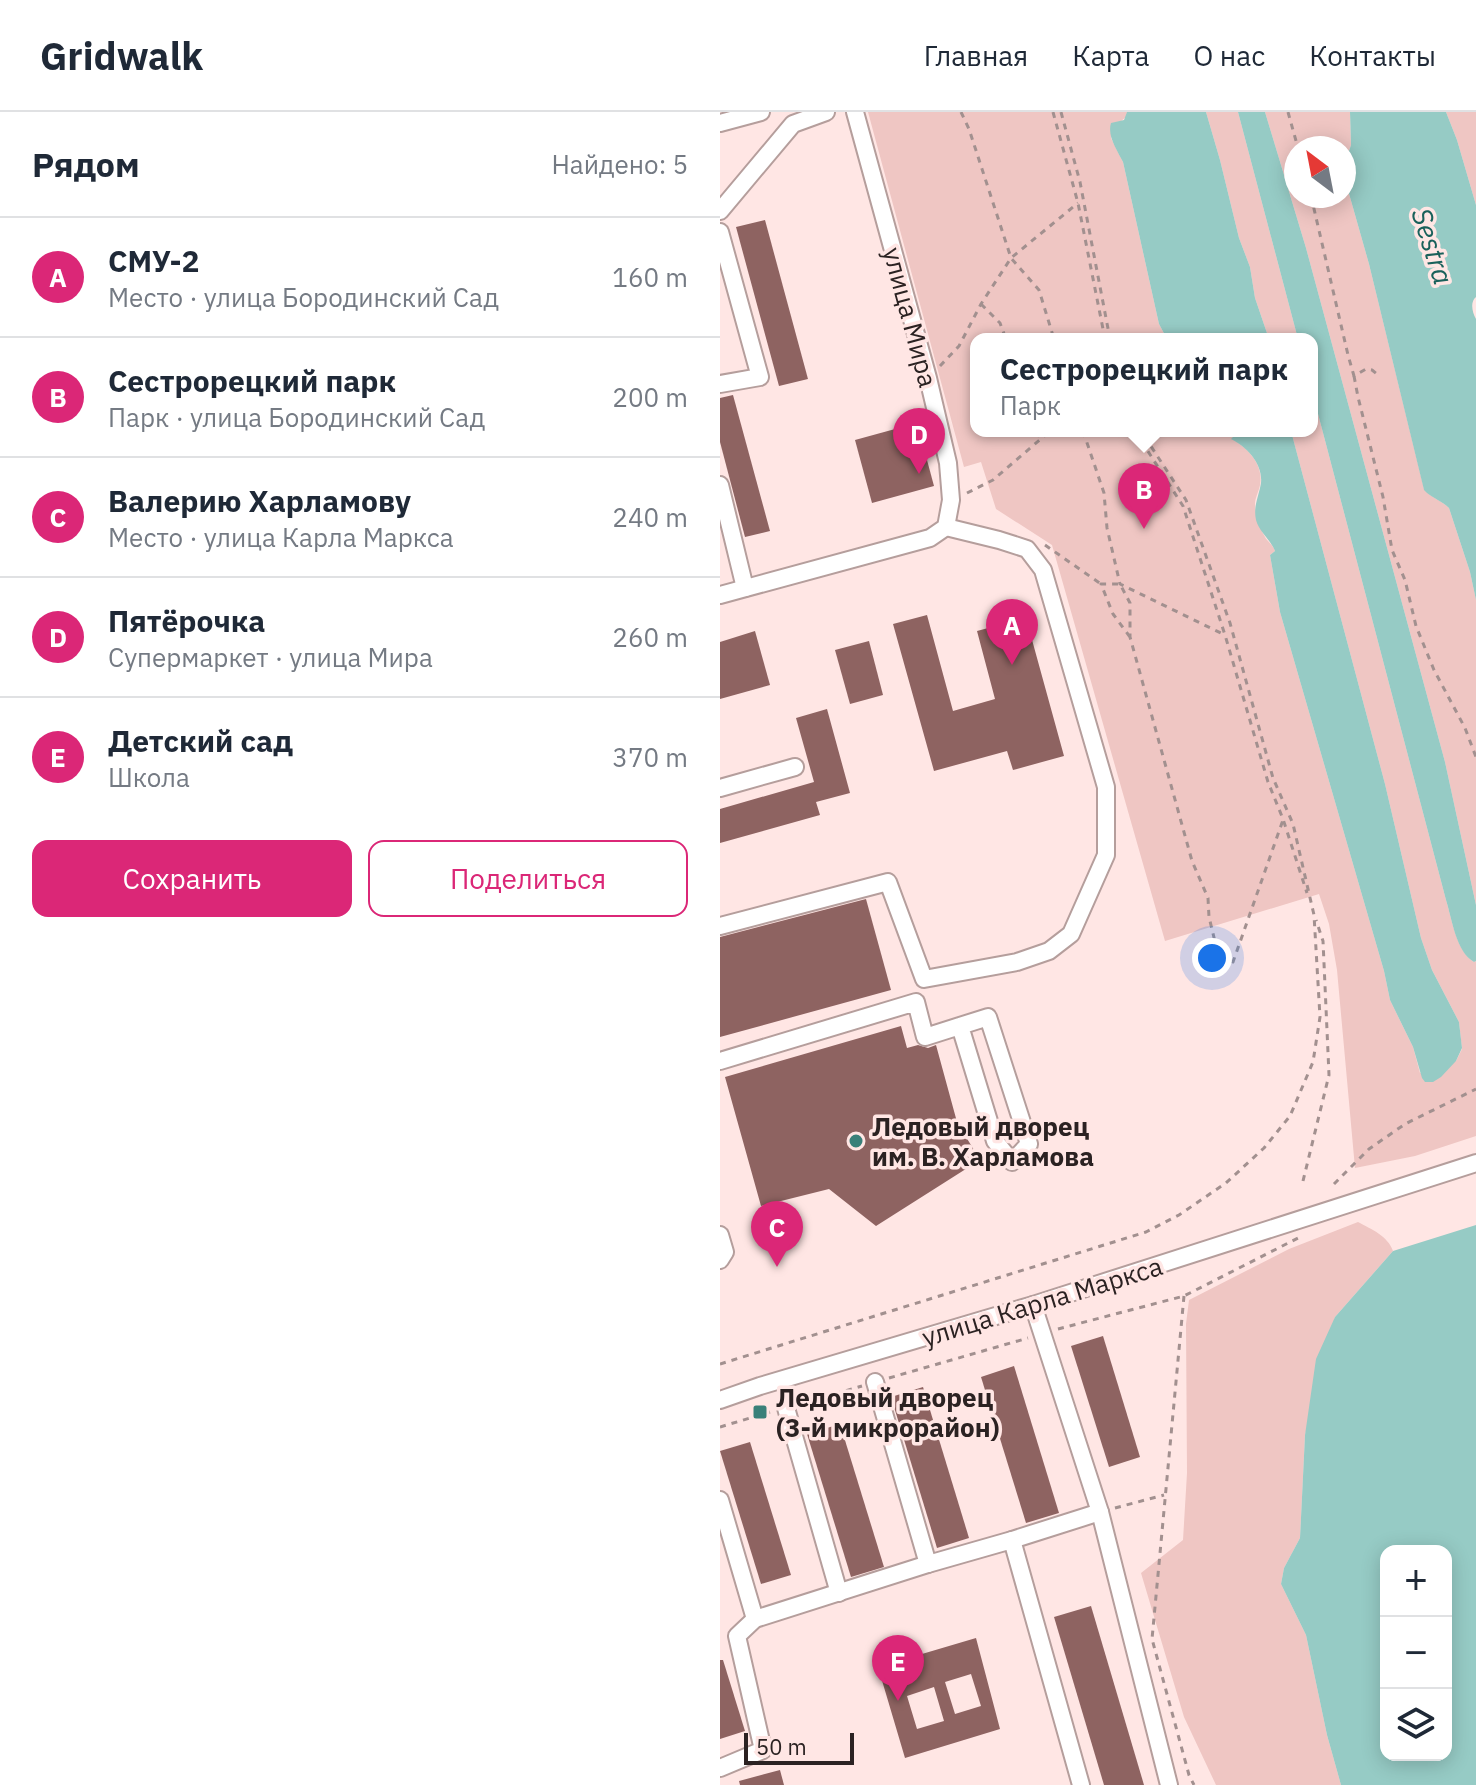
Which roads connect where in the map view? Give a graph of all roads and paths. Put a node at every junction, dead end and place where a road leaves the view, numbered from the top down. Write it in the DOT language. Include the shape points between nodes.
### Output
graph roads {
  1 [pos="761,112"];
  2 [pos="826,112"];
  3 [pos="855,112"];
  4 [pos="961,112"];
  5 [pos="1053,112"];
  6 [pos="1061,112"];
  7 [pos="1288,112"];
  8 [pos="720,123"];
  9 [pos="1295,136"];
  10 [pos="1078,203"];
  11 [pos="1314,208"];
  12 [pos="720,211"];
  13 [pos="720,232"];
  14 [pos="1011,258"];
  15 [pos="981,304"];
  16 [pos="1004,333"];
  17 [pos="1052,333"];
  18 [pos="1107,333"];
  19 [pos="1107,333"];
  20 [pos="1377,374"];
  21 [pos="1354,376"];
  22 [pos="928,378"];
  23 [pos="720,384"];
  24 [pos="1042,437"];
  25 [pos="1085,437"];
  26 [pos="1139,437"];
  27 [pos="1145,437"];
  28 [pos="1040,439"];
  29 [pos="720,485"];
  30 [pos="951,500"];
  31 [pos="946,527"];
  32 [pos="1120,584"];
  33 [pos="745,588"];
  34 [pos="720,595"];
  35 [pos="1225,635"];
  36 [pos="1130,637"];
  37 [pos="1476,757"];
  38 [pos="795,767"];
  39 [pos="720,788"];
  40 [pos="1283,819"];
  41 [pos="1314,915"];
  42 [pos="720,926"];
  43 [pos="960,1026"];
  44 [pos="720,1061"];
  45 [pos="1476,1089"];
  46 [pos="1476,1163"];
  47 [pos="1303,1181"];
  48 [pos="1334,1184"];
  49 [pos="720,1235"];
  50 [pos="1302,1236"];
  51 [pos="720,1260"];
  52 [pos="1184,1296"];
  53 [pos="1033,1305"];
  54 [pos="1042,1334"];
  55 [pos="720,1364"];
  56 [pos="875,1382"];
  57 [pos="720,1400"];
  58 [pos="786,1408"];
  59 [pos="1164,1495"];
  60 [pos="720,1500"];
  61 [pos="1100,1512"];
  62 [pos="1012,1540"];
  63 [pos="928,1564"];
  64 [pos="839,1593"];
  65 [pos="755,1619"];
  66 [pos="720,1768"];
  67 [pos="1081,1785"];
  68 [pos="1169,1785"];
  69 [pos="1194,1785"];
  1 -- 8 [label="street"];
  2 -- 12 [label="street" via="793,124"];
  3 -- 22 [label="street, улица Мира"];
  4 -- 14 [label="path"];
  5 -- 10 [label="path"];
  6 -- 19 [label="path" via="1080,182"];
  7 -- 9 [label="path"];
  10 -- 14 [label="path"];
  10 -- 18 [label="path"];
  11 -- 21 [label="path"];
  13 -- 23 [label="street" via="760,377"];
  14 -- 15 [label="path"];
  14 -- 17 [label="path" via="1039,290"];
  15 -- 16 [label="path"];
  15 -- 22 [label="path" via="959,346"];
  20 -- 21 [label="path" via="1366,369"];
  21 -- 37 [label="path" via="1392,550 1416,626"];
  22 -- 30 [label="street, улица Мира"];
  24 -- 28 [label="path"];
  25 -- 32 [label="path" via="1104,493"];
  26 -- 35 [label="path" via="1183,506"];
  27 -- 41 [label="path" via="1186,500 1225,610 1273,778 1293,824"];
  28 -- 30 [label="path" via="993,480"];
  29 -- 33 [label="street"];
  30 -- 31 [label="street, улица Мира"];
  31 -- 33 [label="street" via="930,538"];
  31 -- 42 [label="street" via="1027,549 1043,570 1106,787 1106,855 1071,934 1028,959 924,979 888,882"];
  32 -- 35 [label="path"];
  32 -- 36 [label="path" via="1130,603"];
  32 -- 36 [label="path" via="1101,584"];
  33 -- 34 [label="street"];
  35 -- 40 [label="path"];
  36 -- 40 [label="path" via="1192,861 1208,898 1217,950 1233,962"];
  38 -- 39 [label="street"];
  40 -- 41 [label="path"];
  41 -- 47 [label="path" via="1323,941 1329,1075"];
  41 -- 55 [label="path" via="1320,1017 1313,1062 1290,1116 1226,1183 1146,1232"];
  43 -- 43 [label="street" via="988,1017 1029,1144 1012,1162 995,1141"];
  43 -- 44 [label="street" via="925,1037 916,1002"];
  45 -- 48 [label="path" via="1405,1124 1369,1149"];
  46 -- 53 [label="street, улица Карла Маркса"];
  49 -- 51 [label="street" via="725,1252"];
  50 -- 52 [label="path"];
  52 -- 54 [label="path"];
  52 -- 59 [label="path"];
  53 -- 54 [label="street"];
  53 -- 57 [label="street, улица Карла Маркса"];
  54 -- 61 [label="street"];
  56 -- 63 [label="street"];
  58 -- 64 [label="street"];
  59 -- 61 [label="path"];
  59 -- 69 [label="path" via="1152,1639"];
  60 -- 65 [label="street"];
  61 -- 62 [label="street"];
  61 -- 68 [label="street"];
  62 -- 63 [label="street"];
  62 -- 67 [label="street"];
  63 -- 64 [label="street"];
  64 -- 65 [label="street"];
  65 -- 66 [label="street" via="737,1636 763,1750"];
}
